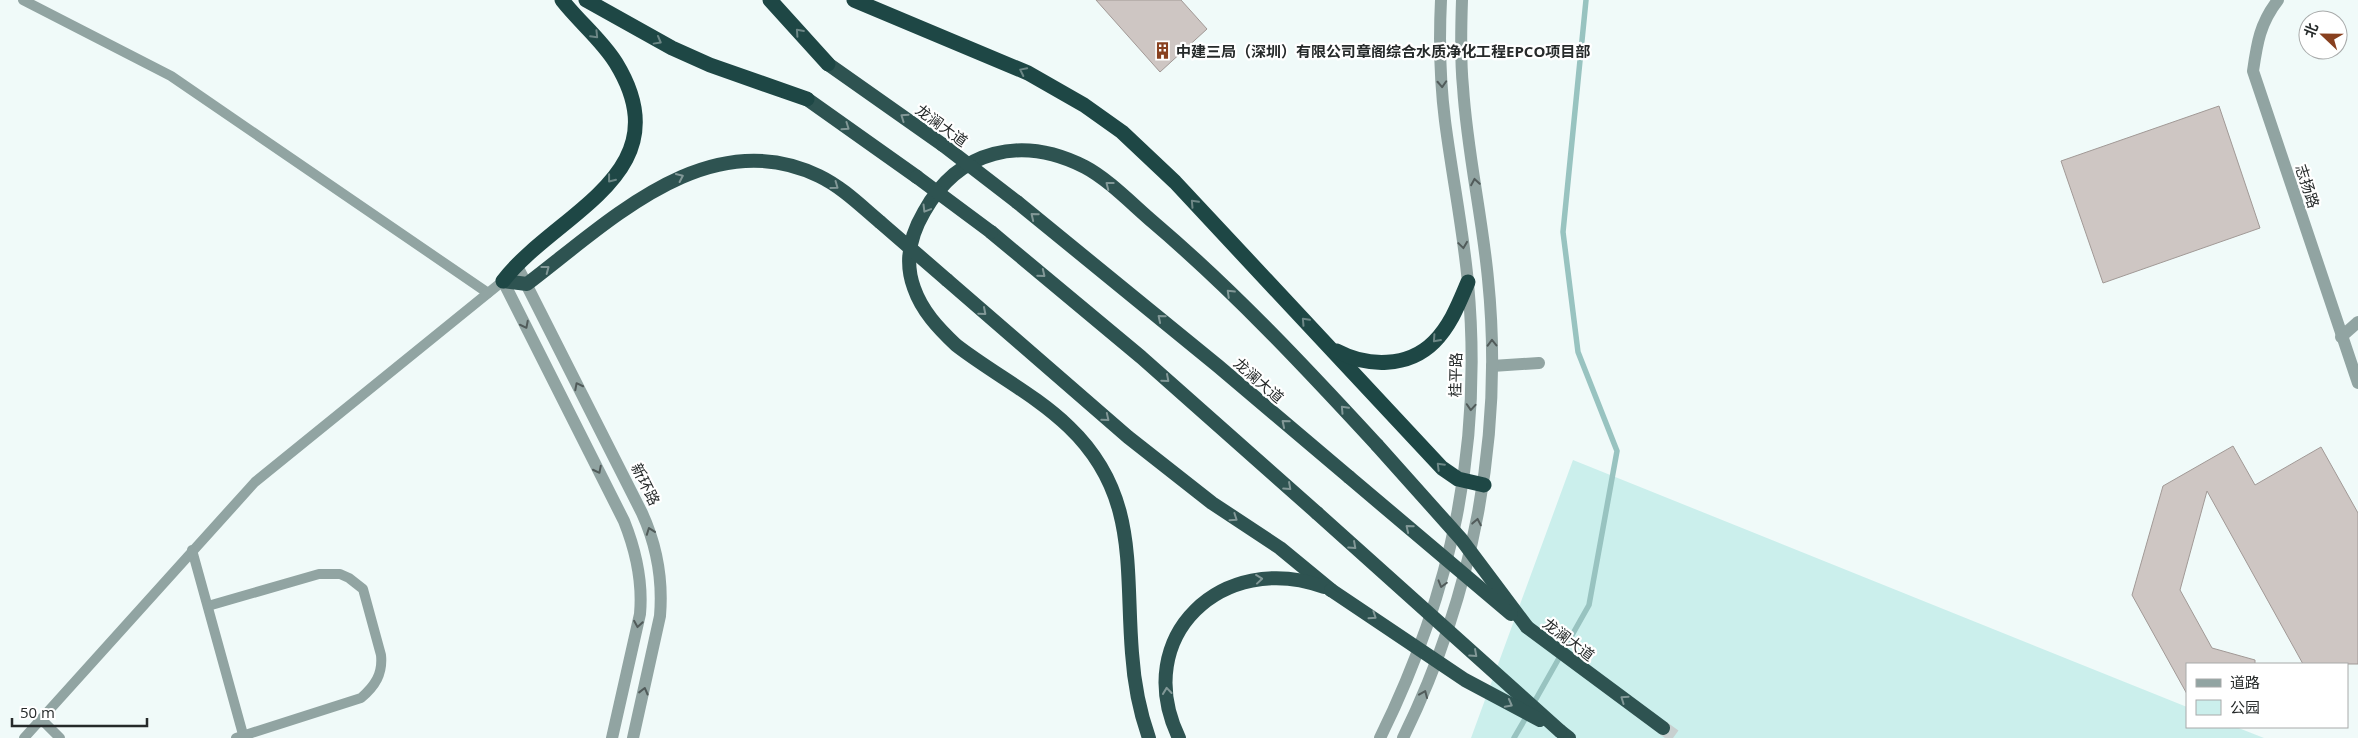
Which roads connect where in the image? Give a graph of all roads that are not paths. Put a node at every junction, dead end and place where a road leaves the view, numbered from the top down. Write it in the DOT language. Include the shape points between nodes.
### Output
graph roads {
  1 [pos="24,0"];
  2 [pos="562,0"];
  3 [pos="586,0"];
  4 [pos="770,0"];
  5 [pos="854,0"];
  6 [pos="1441,0"];
  7 [pos="1462,0"];
  8 [pos="2278,0"];
  9 [pos="828,64"];
  10 [pos="807,98"];
  11 [pos="516,264"];
  12 [pos="503,281"];
  13 [pos="1468,282"];
  14 [pos="526,284"];
  15 [pos="488,293"];
  16 [pos="2358,322"];
  17 [pos="2341,337"];
  18 [pos="1328,346"];
  19 [pos="1539,363"];
  20 [pos="1492,366"];
  21 [pos="2358,384"];
  22 [pos="1463,481"];
  23 [pos="1484,485"];
  24 [pos="192,550"];
  25 [pos="1332,590"];
  26 [pos="208,606"];
  27 [pos="1527,627"];
  28 [pos="41,719"];
  29 [pos="1663,728"];
  30 [pos="1565,734"];
  31 [pos="241,737"];
  32 [pos="24,738"];
  33 [pos="60,738"];
  34 [pos="612,738"];
  35 [pos="633,738"];
  36 [pos="1149,738"];
  37 [pos="1179,738"];
  38 [pos="1380,738"];
  39 [pos="1403,738"];
  1 -- 15 [label="lane" via="171,76"];
  2 -- 11 [label="highway, one-way" via="602,43 620,70 633,98 637,127 624,162 598,195"];
  3 -- 10 [label="highway, one-way" via="672,48 710,65"];
  9 -- 4 [label="highway, one-way"];
  18 -- 5 [label="highway, one-way" via="1122,132 1066,94 1005,62"];
  6 -- 13 [label="street, 桂平路, one-way" via="1443,96"];
  20 -- 7 [label="street, one-way" via="1488,280 1462,87"];
  8 -- 17 [label="street, 志扬路" via="2269,11 2257,39 2253,72"];
  27 -- 9 [label="highway, 龙澜大道, one-way, bridge" via="1211,360 1017,202"];
  10 -- 30 [label="highway, one-way, bridge" via="991,232 1155,370"];
  11 -- 12 [label="highway"];
  11 -- 14 [label="street, 新环路"];
  12 -- 14 [label="highway"];
  12 -- 15 [label="lane"];
  12 -- 34 [label="street, one-way" via="624,521 637,559 640,614"];
  13 -- 18 [label="highway, one-way" via="1445,328 1427,348 1413,355 1388,362 1364,362"];
  13 -- 22 [label="street, 桂平路, one-way" via="1472,390"];
  14 -- 25 [label="highway, one-way, bridge" via="639,200 678,177 720,164 768,161 799,168 828,181 880,222 1114,425 1193,488 1280,548"];
  35 -- 14 [label="street, 新环路, one-way" via="660,616 662,596 657,554 642,513"];
  15 -- 24 [label="lane" via="262,475"];
  16 -- 17 [label="street"];
  17 -- 21 [label="street, 志扬路"];
  22 -- 18 [label="highway, one-way" via="1442,468"];
  19 -- 20 [label="street"];
  20 -- 23 [label="street"];
  22 -- 23 [label="highway"];
  22 -- 38 [label="street, 桂平路, one-way" via="1450,551 1435,606"];
  39 -- 23 [label="street, one-way" via="1453,620"];
  24 -- 26 [label="lane"];
  24 -- 28 [label="lane"];
  25 -- 30 [label="highway, one-way, bridge" via="1465,680"];
  37 -- 25 [label="highway, one-way" via="1167,694 1167,662 1178,633 1195,610 1222,590 1255,579 1292,580"];
  26 -- 31 [label="lane"];
  26 -- 31 [label="lane" via="329,572 349,578 363,589 367,598 381,655 382,665 376,684 350,703"];
  29 -- 27 [label="highway, 龙澜大道, one-way"];
  27 -- 36 [label="highway, one-way, bridge" via="1462,539 1299,361 1216,279 1142,213 1086,168 1056,156 1016,150 987,155 958,170 936,194 919,220 910,245 910,271 921,304 941,331 1069,427 1099,463 1118,503 1128,550 1134,675"];
  28 -- 32 [label="lane"];
  28 -- 33 [label="lane"];
}
